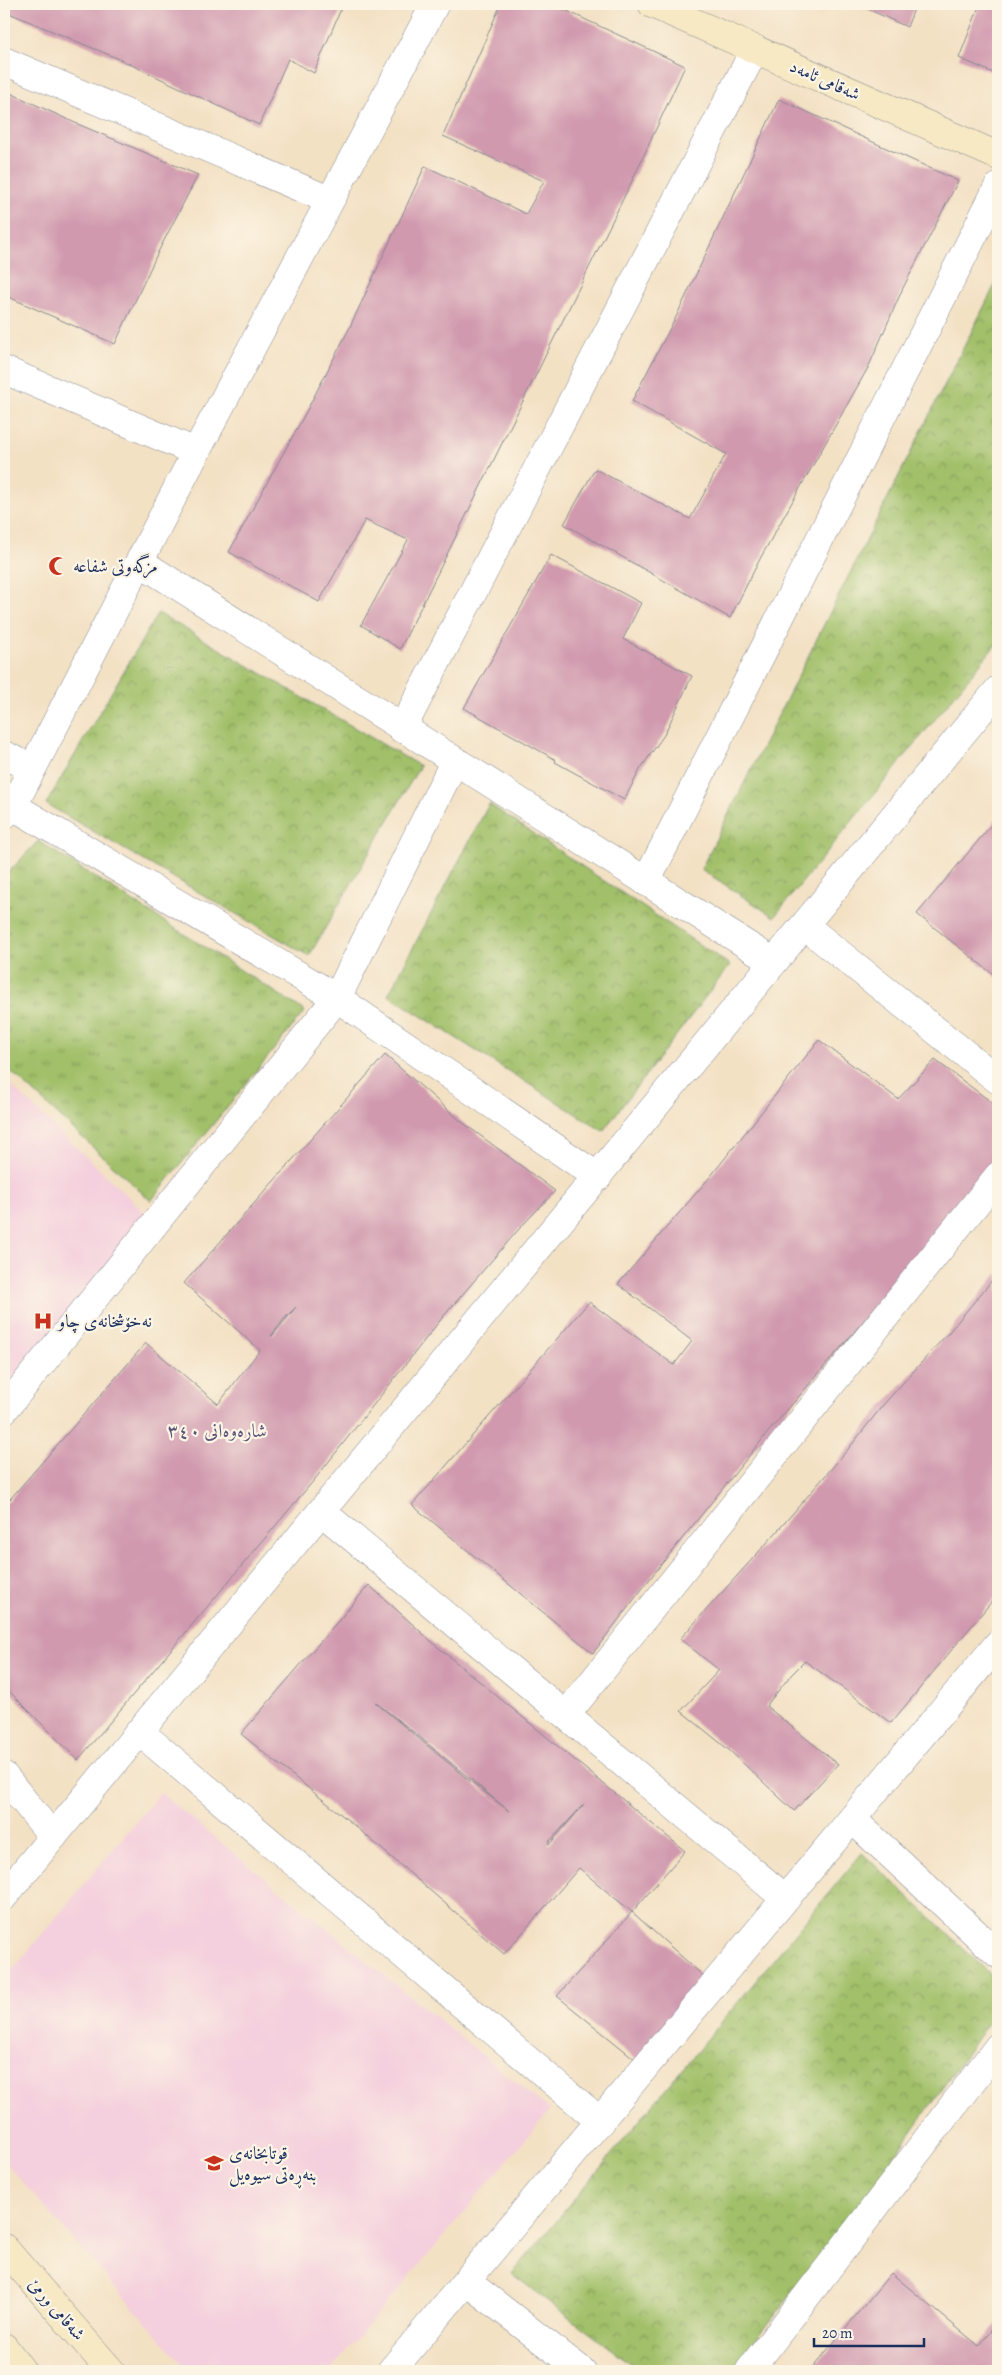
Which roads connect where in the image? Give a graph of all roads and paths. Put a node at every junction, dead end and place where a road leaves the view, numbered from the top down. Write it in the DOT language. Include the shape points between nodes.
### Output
graph roads {
  1 [pos="435,4"];
  2 [pos="652,4"];
  3 [pos="755,49"];
  4 [pos="4,61"];
  5 [pos="998,156"];
  6 [pos="998,187"];
  7 [pos="329,200"];
  8 [pos="4,370"];
  9 [pos="196,452"];
  10 [pos="140,562"];
  11 [pos="998,690"];
  12 [pos="402,729"];
  13 [pos="4,755"];
  14 [pos="454,762"];
  15 [pos="32,768"];
  16 [pos="8,810"];
  17 [pos="646,882"];
  18 [pos="805,926"];
  19 [pos="774,962"];
  20 [pos="337,998"];
  21 [pos="998,1080"];
  22 [pos="998,1176"];
  23 [pos="598,1177"];
  24 [pos="4,1410"];
  25 [pos="322,1512"];
  26 [pos="998,1644"];
  27 [pos="566,1715"];
  28 [pos="140,1732"];
  29 [pos="4,1776"];
  30 [pos="852,1819"];
  31 [pos="53,1837"];
  32 [pos="4,1896"];
  33 [pos="786,1899"];
  34 [pos="998,1954"];
  35 [pos="998,2047"];
  36 [pos="600,2122"];
  37 [pos="4,2248"];
  38 [pos="467,2282"];
  39 [pos="111,2371"];
  40 [pos="391,2371"];
  41 [pos="582,2371"];
  42 [pos="749,2371"];
  1 -- 7 [label="street"];
  2 -- 3 [label="street, شەقامی ئامەد"];
  3 -- 5 [label="street, شەقامی ئامەد"];
  3 -- 12 [label="street"];
  4 -- 7 [label="street"];
  6 -- 17 [label="street"];
  7 -- 9 [label="street"];
  8 -- 9 [label="street"];
  9 -- 10 [label="street"];
  10 -- 12 [label="street"];
  10 -- 15 [label="street"];
  11 -- 18 [label="street"];
  12 -- 14 [label="street"];
  13 -- 15 [label="street"];
  14 -- 17 [label="street"];
  14 -- 20 [label="street"];
  15 -- 16 [label="street"];
  16 -- 20 [label="street"];
  17 -- 19 [label="street"];
  18 -- 19 [label="street"];
  18 -- 21 [label="street"];
  19 -- 23 [label="street"];
  20 -- 23 [label="street"];
  20 -- 24 [label="street"];
  22 -- 27 [label="street"];
  23 -- 25 [label="street"];
  25 -- 27 [label="street"];
  25 -- 28 [label="street"];
  26 -- 30 [label="street"];
  27 -- 33 [label="street"];
  28 -- 31 [label="street"];
  28 -- 36 [label="street"];
  29 -- 31 [label="street"];
  30 -- 33 [label="street"];
  30 -- 34 [label="street"];
  31 -- 32 [label="street"];
  33 -- 36 [label="street"];
  35 -- 42 [label="street"];
  36 -- 38 [label="street"];
  37 -- 39 [label="street, شەقامی ورمێ"];
  38 -- 40 [label="street"];
  38 -- 41 [label="street"];
}
